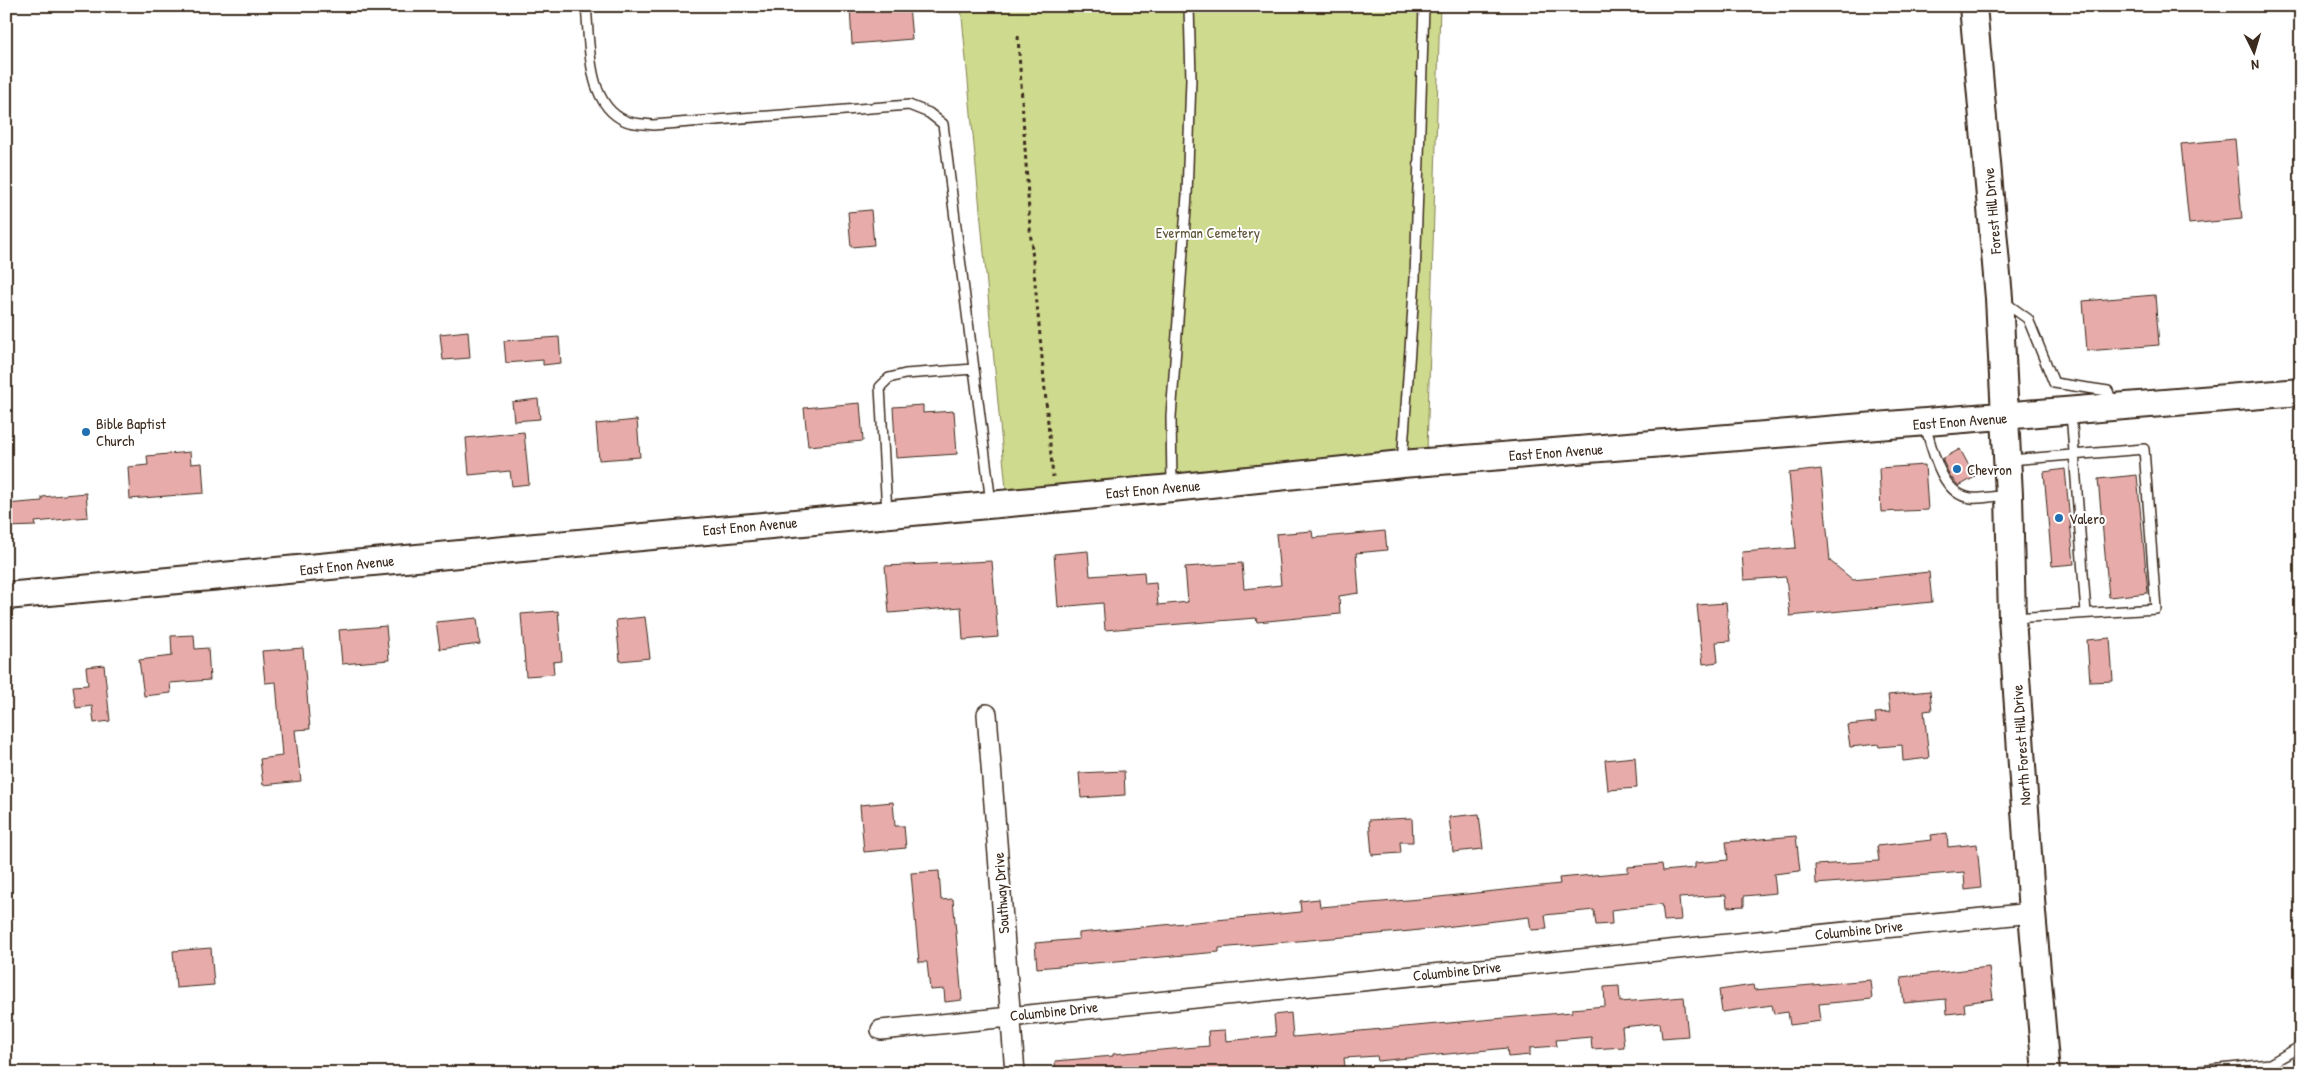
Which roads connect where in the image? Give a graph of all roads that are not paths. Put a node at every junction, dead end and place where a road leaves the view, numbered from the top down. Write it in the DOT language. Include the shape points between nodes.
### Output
graph roads {
  1 [pos="586,6"];
  2 [pos="1189,6"];
  3 [pos="1424,6"];
  4 [pos="1974,6"];
  5 [pos="1999,298"];
  6 [pos="974,369"];
  7 [pos="2301,392"];
  8 [pos="2114,408"];
  9 [pos="2071,411"];
  10 [pos="2005,417"];
  11 [pos="1924,423"];
  12 [pos="2075,454"];
  13 [pos="2007,460"];
  14 [pos="1402,464"];
  15 [pos="1172,488"];
  16 [pos="2009,495"];
  17 [pos="991,503"];
  18 [pos="887,513"];
  19 [pos="6,596"];
  20 [pos="2086,613"];
  21 [pos="2012,618"];
  22 [pos="987,714"];
  23 [pos="2032,913"];
  24 [pos="1010,1015"];
  25 [pos="881,1030"];
  26 [pos="2301,1046"];
  27 [pos="1015,1073"];
  28 [pos="2046,1073"];
  29 [pos="2179,1073"];
  1 -- 6 [label="lane" via="595,84 600,100 610,112 627,122 653,125 909,105 943,124"];
  2 -- 15 [label="lane" via="1188,185 1171,416"];
  3 -- 14 [label="lane" via="1415,278"];
  4 -- 5 [label="street, Forest Hill Drive"];
  5 -- 8 [label="lane" via="2028,319 2054,383 2108,391"];
  5 -- 10 [label="street, Forest Hill Drive"];
  6 -- 17 [label="lane"];
  6 -- 18 [label="lane" via="905,374 889,378 880,388"];
  7 -- 8 [label="street, East Enon Avenue"];
  8 -- 9 [label="street, East Enon Avenue"];
  9 -- 10 [label="street, East Enon Avenue"];
  9 -- 12 [label="lane"];
  10 -- 11 [label="street, East Enon Avenue"];
  10 -- 13 [label="street, North Forest Hill Drive"];
  11 -- 14 [label="street, East Enon Avenue"];
  11 -- 16 [label="lane" via="1936,464 1949,486 1963,497"];
  12 -- 13 [label="lane"];
  12 -- 20 [label="lane"];
  12 -- 20 [label="lane" via="2144,449 2156,609"];
  13 -- 16 [label="street, North Forest Hill Drive"];
  14 -- 15 [label="street, East Enon Avenue"];
  15 -- 17 [label="street, East Enon Avenue"];
  16 -- 21 [label="street, North Forest Hill Drive"];
  17 -- 18 [label="street, East Enon Avenue"];
  18 -- 19 [label="street, East Enon Avenue"];
  20 -- 21 [label="lane"];
  21 -- 23 [label="street, North Forest Hill Drive"];
  22 -- 24 [label="street, Southway Drive"];
  23 -- 24 [label="street, Columbine Drive"];
  23 -- 28 [label="street, North Forest Hill Drive"];
  24 -- 25 [label="street, Columbine Drive"];
  24 -- 27 [label="street, Southway Drive"];
  26 -- 29 [label="lane" via="2270,1064"];
}
